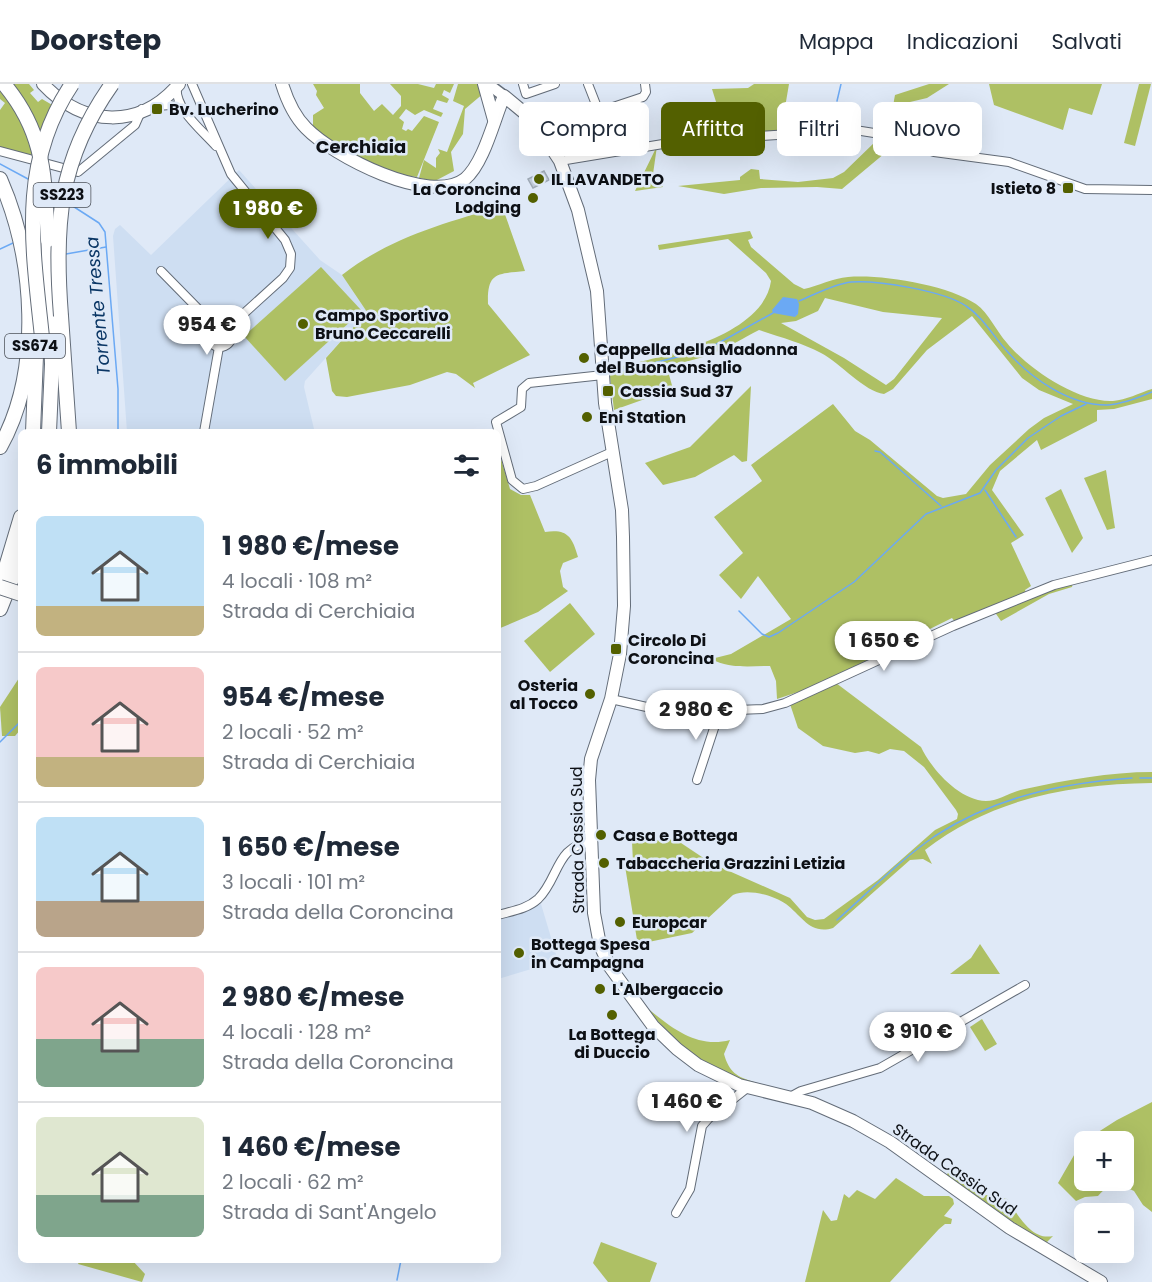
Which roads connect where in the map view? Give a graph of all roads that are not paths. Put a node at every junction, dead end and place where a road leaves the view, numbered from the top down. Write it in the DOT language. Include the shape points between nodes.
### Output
graph roads {
  1 [pos="4,84"];
  2 [pos="44,84"];
  3 [pos="72,84"];
  4 [pos="112,84"];
  5 [pos="192,84"];
  6 [pos="282,84"];
  7 [pos="486,84"];
  8 [pos="523,84"];
  9 [pos="555,84"];
  10 [pos="588,84"];
  11 [pos="645,84"];
  12 [pos="175,85"];
  13 [pos="504,96"];
  14 [pos="197,98"];
  15 [pos="519,107"];
  16 [pos="143,108"];
  17 [pos="184,110"];
  18 [pos="519,110"];
  19 [pos="494,120"];
  20 [pos="219,149"];
  21 [pos="0,151"];
  22 [pos="557,156"];
  23 [pos="560,161"];
  24 [pos="0,172"];
  25 [pos="0,178"];
  26 [pos="1152,190"];
  27 [pos="25,260"];
  28 [pos="161,271"];
  29 [pos="214,325"];
  30 [pos="229,327"];
  31 [pos="62,335"];
  32 [pos="219,347"];
  33 [pos="603,375"];
  34 [pos="33,429"];
  35 [pos="40,429"];
  36 [pos="49,429"];
  37 [pos="56,429"];
  38 [pos="69,429"];
  39 [pos="205,429"];
  40 [pos="498,429"];
  41 [pos="501,440"];
  42 [pos="0,447"];
  43 [pos="612,452"];
  44 [pos="18,527"];
  45 [pos="1152,560"];
  46 [pos="18,564"];
  47 [pos="18,579"];
  48 [pos="0,587"];
  49 [pos="18,593"];
  50 [pos="0,609"];
  51 [pos="0,620"];
  52 [pos="611,699"];
  53 [pos="720,710"];
  54 [pos="697,780"];
  55 [pos="591,843"];
  56 [pos="501,914"];
  57 [pos="1025,985"];
  58 [pos="747,1088"];
  59 [pos="788,1097"];
  60 [pos="676,1213"];
  61 [pos="1101,1282"];
  1 -- 36 [label="highway, SS674, bridge" via="24,112 39,147 45,178 52,364"];
  2 -- 16 [label="main road" via="59,99 93,115 113,117"];
  3 -- 35 [label="highway, SS223, bridge" via="45,137 34,190 32,234 43,384"];
  4 -- 31 [label="highway, SS223, bridge" via="82,134 63,191 57,243"];
  5 -- 14 [label="street"];
  6 -- 19 [label="main road" via="299,120 310,133 374,172 424,184 446,186 465,178 478,160"];
  7 -- 13 [label="main road, Strada Cassia Sud"];
  7 -- 19 [label="main road"];
  8 -- 9 [label="street" via="526,94"];
  10 -- 11 [label="street" via="596,105 604,110 641,98 646,92"];
  12 -- 14 [label="street" via="189,89"];
  12 -- 16 [label="main road"];
  12 -- 17 [label="street"];
  13 -- 15 [label="main road, Strada Cassia Sud"];
  13 -- 19 [label="main road"];
  14 -- 20 [label="street"];
  16 -- 17 [label="street" via="170,105"];
  16 -- 21 [label="street" via="135,125 78,172"];
  17 -- 20 [label="street"];
  18 -- 19 [label="main road"];
  20 -- 30 [label="street" via="231,174 287,243 292,256 283,278"];
  22 -- 23 [label="main road, Strada Cassia Sud"];
  23 -- 26 [label="street" via="681,141 855,130 934,152 1009,162 1085,189"];
  23 -- 33 [label="main road, Strada Cassia Sud" via="578,210 595,277"];
  24 -- 27 [label="highway, SS674" via="11,198"];
  25 -- 27 [label="highway, SS674"];
  27 -- 34 [label="highway, SS674" via="36,348"];
  27 -- 42 [label="highway, SS674" via="27,373 17,411"];
  28 -- 29 [label="street"];
  29 -- 30 [label="street"];
  29 -- 32 [label="street" via="209,338"];
  30 -- 32 [label="street" via="231,341"];
  31 -- 37 [label="highway, SS223"];
  31 -- 38 [label="highway, SS674"];
  32 -- 39 [label="street"];
  33 -- 40 [label="street" via="527,384 522,391 521,407 496,422"];
  33 -- 43 [label="main road, Strada Cassia Sud"];
  41 -- 43 [label="street" via="512,480 523,489"];
  43 -- 52 [label="main road, Strada Cassia Sud" via="622,515 624,581 621,646"];
  44 -- 48 [label="highway"];
  45 -- 53 [label="street" via="1054,585 1004,604 785,703"];
  46 -- 50 [label="highway"];
  47 -- 51 [label="highway"];
  48 -- 49 [label="highway, bridge"];
  52 -- 53 [label="street" via="680,712"];
  52 -- 55 [label="main road, Strada Cassia Sud" via="591,763"];
  53 -- 54 [label="street"];
  55 -- 56 [label="street" via="569,850 536,900"];
  55 -- 58 [label="main road, Strada Cassia Sud" via="598,934 616,977 676,1049 705,1070"];
  57 -- 59 [label="street" via="880,1068"];
  58 -- 59 [label="main road, Strada Cassia Sud"];
  58 -- 60 [label="street" via="704,1122 690,1189"];
  59 -- 61 [label="main road, Strada Cassia Sud" via="833,1111 890,1142 1010,1228"];
}
